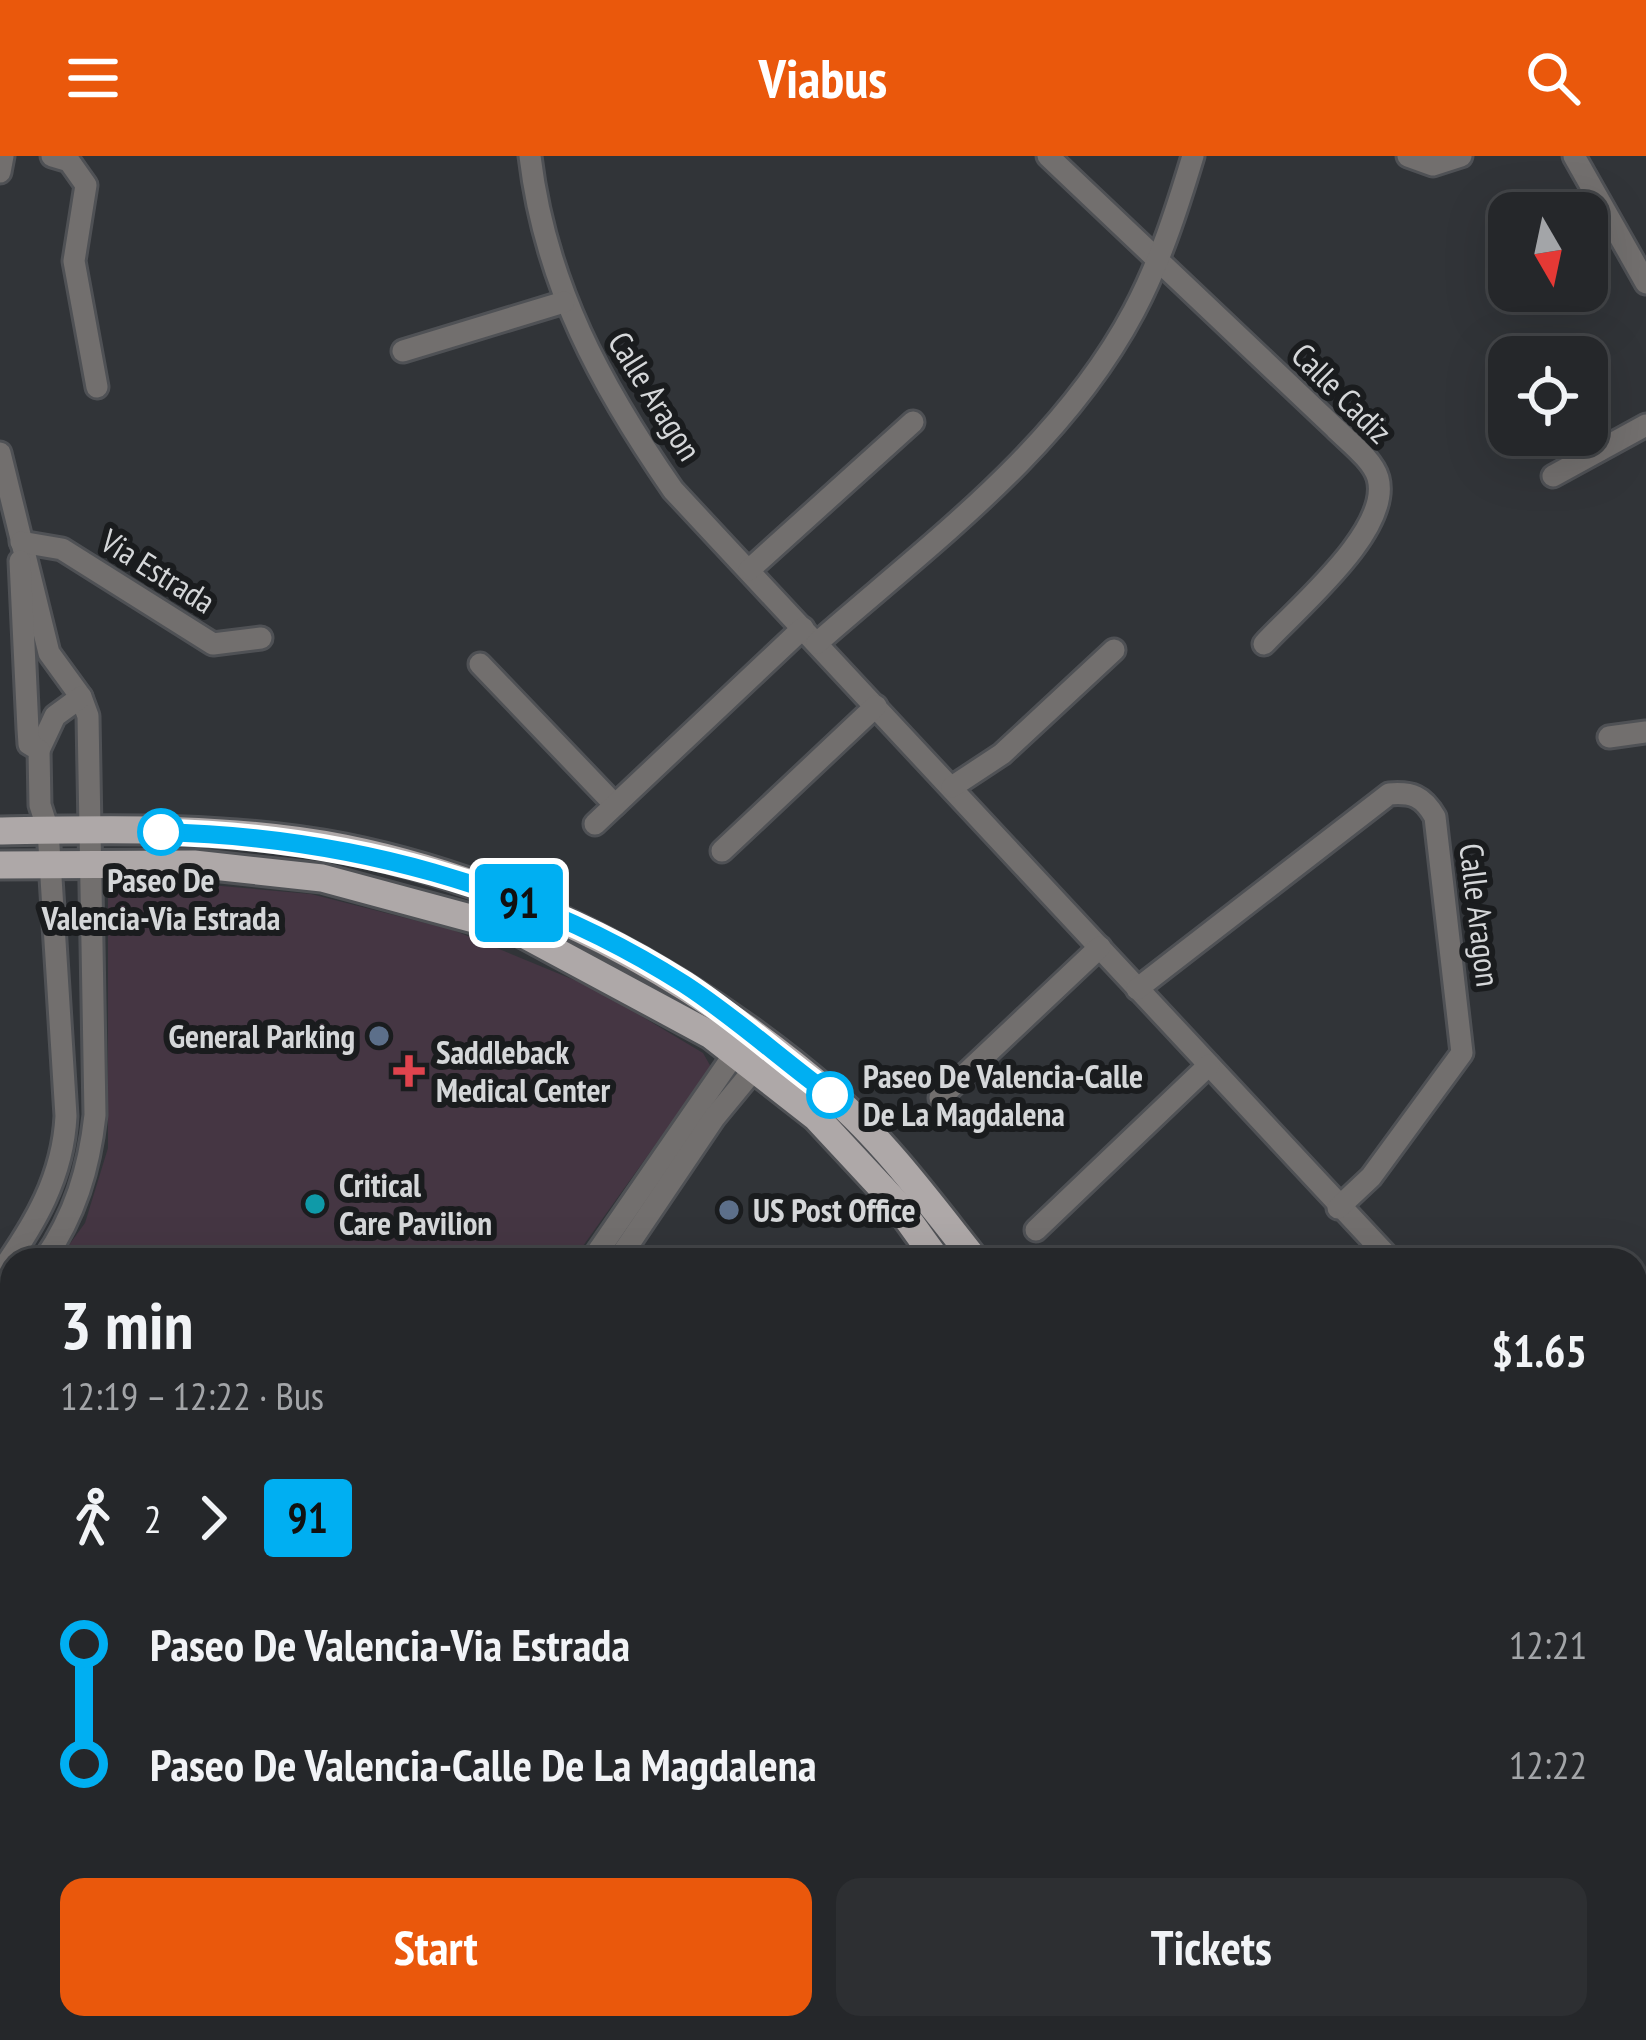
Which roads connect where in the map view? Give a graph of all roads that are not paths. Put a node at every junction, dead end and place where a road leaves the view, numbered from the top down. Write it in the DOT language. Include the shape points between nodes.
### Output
graph roads {
  1 [pos="3,156"];
  2 [pos="52,156"];
  3 [pos="530,156"];
  4 [pos="1048,156"];
  5 [pos="1193,156"];
  6 [pos="1408,156"];
  7 [pos="1461,156"];
  8 [pos="1574,156"];
  9 [pos="0,172"];
  10 [pos="1158,261"];
  11 [pos="1646,283"];
  12 [pos="564,302"];
  13 [pos="403,351"];
  14 [pos="97,388"];
  15 [pos="913,422"];
  16 [pos="1646,425"];
  17 [pos="1608,446"];
  18 [pos="0,453"];
  19 [pos="1589,456"];
  20 [pos="1553,476"];
  21 [pos="5,497"];
  22 [pos="21,542"];
  23 [pos="749,570"];
  24 [pos="810,636"];
  25 [pos="261,638"];
  26 [pos="1264,644"];
  27 [pos="1114,650"];
  28 [pos="479,664"];
  29 [pos="81,697"];
  30 [pos="876,706"];
  31 [pos="1646,732"];
  32 [pos="1609,737"];
  33 [pos="39,750"];
  34 [pos="952,787"];
  35 [pos="615,805"];
  36 [pos="595,824"];
  37 [pos="48,830"];
  38 [pos="0,831"];
  39 [pos="88,831"];
  40 [pos="722,850"];
  41 [pos="0,865"];
  42 [pos="50,865"];
  43 [pos="89,865"];
  44 [pos="1100,947"];
  45 [pos="1138,989"];
  46 [pos="752,1052"];
  47 [pos="1209,1065"];
  48 [pos="940,1099"];
  49 [pos="1339,1208"];
  50 [pos="1036,1230"];
  51 [pos="18,1248"];
  52 [pos="51,1248"];
  53 [pos="601,1248"];
  54 [pos="626,1248"];
  55 [pos="928,1248"];
  56 [pos="966,1248"];
  57 [pos="1379,1248"];
  1 -- 9 [label="street"];
  2 -- 14 [label="street" via="69,160 86,184 74,261"];
  3 -- 12 [label="street, Calle Aragon"];
  4 -- 10 [label="street, Calle Cadiz"];
  5 -- 10 [label="street"];
  6 -- 7 [label="street" via="1432,165"];
  8 -- 11 [label="street"];
  10 -- 24 [label="street" via="1096,370 1023,459"];
  10 -- 26 [label="street, Calle Cadiz" via="1378,476 1379,506 1363,538"];
  12 -- 13 [label="street"];
  12 -- 23 [label="street, Calle Aragon" via="618,410 674,490"];
  15 -- 23 [label="street"];
  16 -- 17 [label="street"];
  18 -- 21 [label="street"];
  19 -- 20 [label="street"];
  21 -- 22 [label="street"];
  22 -- 25 [label="street, Via Estrada" via="62,549 212,644"];
  22 -- 29 [label="street" via="49,653"];
  22 -- 33 [label="street" via="29,744"];
  23 -- 24 [label="street, Calle Aragon"];
  24 -- 30 [label="street, Calle Aragon"];
  24 -- 35 [label="street"];
  27 -- 34 [label="street" via="1002,754"];
  28 -- 35 [label="street"];
  29 -- 33 [label="street" via="55,716"];
  29 -- 39 [label="street"];
  30 -- 34 [label="street, Calle Aragon"];
  30 -- 40 [label="street"];
  31 -- 32 [label="street"];
  33 -- 37 [label="street"];
  34 -- 44 [label="street, Calle Aragon"];
  35 -- 36 [label="street"];
  37 -- 38 [label="main road"];
  37 -- 39 [label="main road"];
  37 -- 42 [label="street"];
  39 -- 43 [label="street"];
  39 -- 46 [label="main road" via="286,840 460,878 684,985"];
  41 -- 42 [label="main road"];
  42 -- 43 [label="main road"];
  42 -- 51 [label="street" via="64,1150"];
  43 -- 46 [label="main road" via="194,864 322,878 518,931"];
  43 -- 52 [label="street" via="90,1163"];
  44 -- 45 [label="street, Calle Aragon"];
  44 -- 48 [label="street"];
  45 -- 47 [label="street, Calle Aragon"];
  45 -- 49 [label="street, Calle Aragon" via="1389,794 1426,801 1435,817 1462,1053"];
  46 -- 53 [label="street"];
  46 -- 54 [label="street"];
  46 -- 55 [label="main road" via="896,1203"];
  46 -- 56 [label="main road" via="834,1097"];
  47 -- 49 [label="street, Calle Aragon"];
  47 -- 50 [label="street"];
  49 -- 57 [label="street, Calle Aragon"];
}
